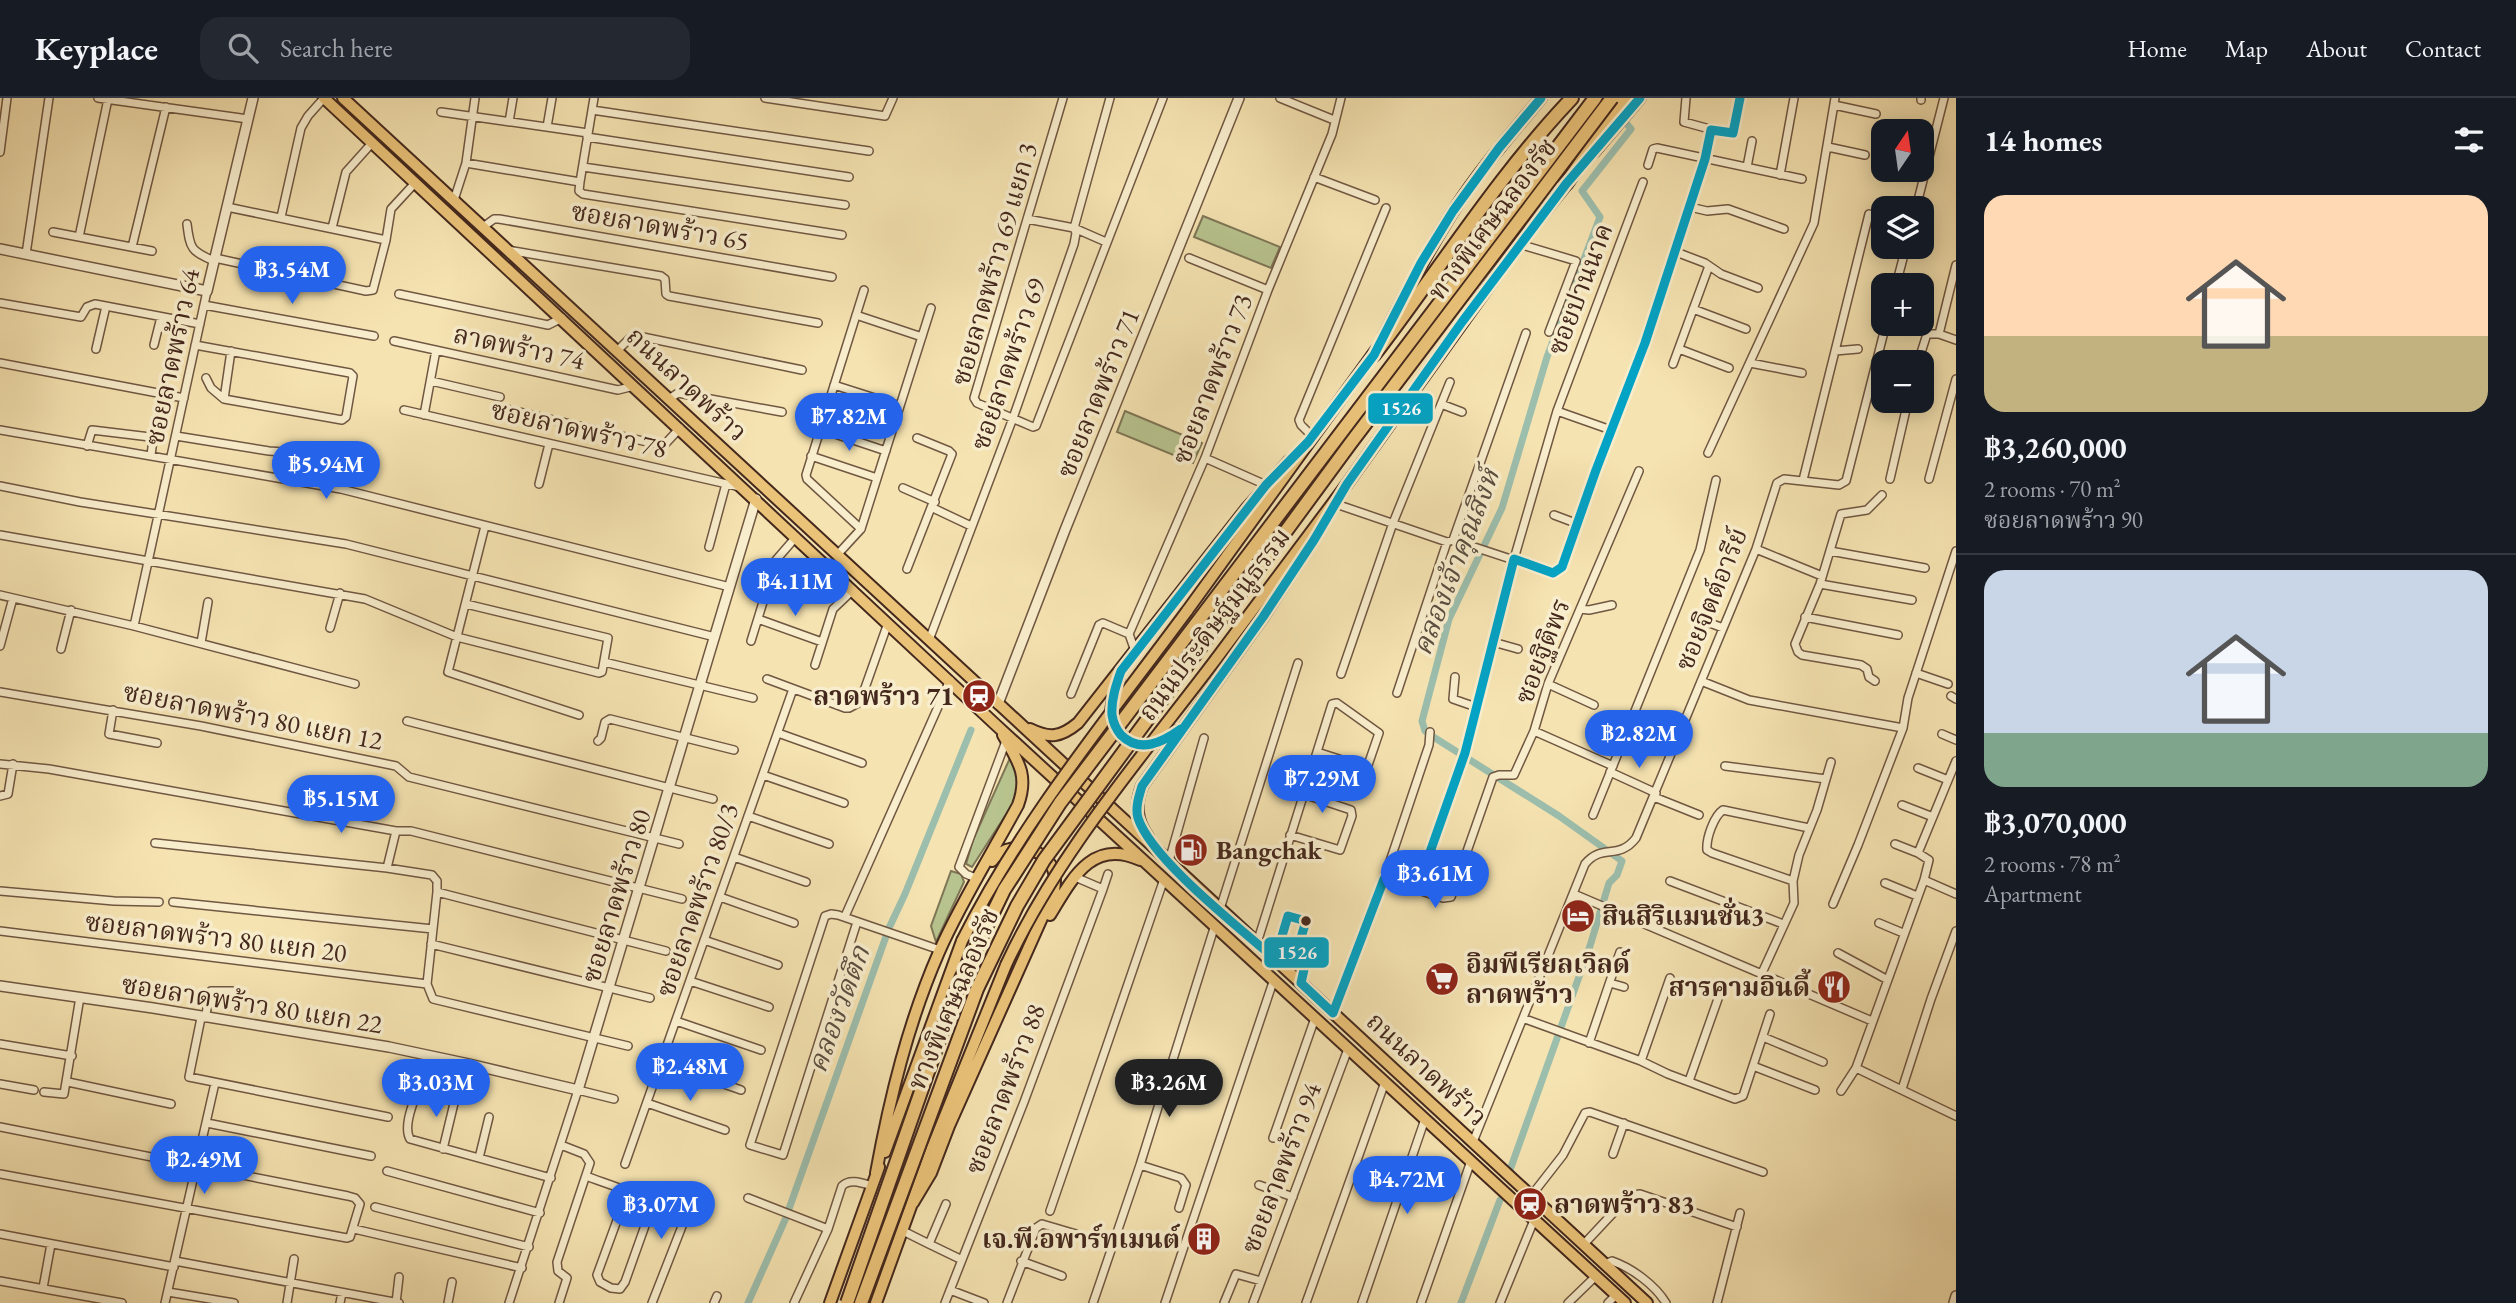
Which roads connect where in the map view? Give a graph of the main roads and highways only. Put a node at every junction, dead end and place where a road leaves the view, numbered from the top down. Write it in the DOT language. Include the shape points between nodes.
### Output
graph roads {
  1 [pos="324,98"];
  2 [pos="343,98"];
  3 [pos="1541,98"];
  4 [pos="1572,98"];
  5 [pos="1595,98"];
  6 [pos="1612,98"];
  7 [pos="1625,98"];
  8 [pos="1640,98"];
  9 [pos="1619,118"];
  10 [pos="1566,184"];
  11 [pos="1374,355"];
  12 [pos="632,365"];
  13 [pos="622,374"];
  14 [pos="1310,439"];
  15 [pos="1347,484"];
  16 [pos="1121,671"];
  17 [pos="1011,716"];
  18 [pos="996,725"];
  19 [pos="1185,725"];
  20 [pos="1084,784"];
  21 [pos="1074,796"];
  22 [pos="1101,800"];
  23 [pos="1091,812"];
  24 [pos="1165,858"];
  25 [pos="1147,863"];
  26 [pos="971,892"];
  27 [pos="1032,944"];
  28 [pos="876,1173"];
  29 [pos="913,1203"];
  30 [pos="1612,1299"];
  31 [pos="830,1303"];
  32 [pos="847,1303"];
  33 [pos="861,1303"];
  34 [pos="876,1303"];
  35 [pos="1625,1303"];
  36 [pos="1647,1303"];
  1 -- 13 [label="main road, ถนนลาดพร้าว"];
  2 -- 12 [label="main road, ถนนลาดพร้าว"];
  3 -- 11 [label="main road, ถนนประดิษฐ์มนูธรรม" via="1453,211"];
  4 -- 11 [label="highway" via="1512,166"];
  5 -- 32 [label="highway, ทางพิเศษฉลองรัช, bridge" via="1034,841 1004,890 959,983"];
  6 -- 33 [label="highway, ทางพิเศษฉลองรัช, bridge" via="1350,443 1044,860 976,989"];
  7 -- 9 [label="highway"];
  8 -- 9 [label="main road"];
  9 -- 10 [label="highway"];
  10 -- 15 [label="main road, ถนนประดิษฐ์มนูธรรม"];
  11 -- 14 [label="main road, ถนนประดิษฐ์มนูธรรม"];
  12 -- 13 [label="main road"];
  12 -- 17 [label="main road, ถนนลาดพร้าว"];
  13 -- 18 [label="main road, ถนนลาดพร้าว"];
  14 -- 16 [label="main road" via="1266,485"];
  14 -- 28 [label="main road, ถนนประดิษฐ์มนูธรรม, bridge" via="1028,826 990,888 962,940"];
  15 -- 19 [label="main road" via="1263,617"];
  15 -- 29 [label="main road, ถนนประดิษฐ์มนูธรรม, bridge" via="1044,892 1006,965"];
  16 -- 17 [label="main road" via="1078,723 1060,735 1042,735"];
  16 -- 19 [label="main road" via="1111,717 1122,736 1145,746 1166,739"];
  17 -- 20 [label="main road, ถนนลาดพร้าว"];
  18 -- 21 [label="main road, ถนนลาดพร้าว"];
  18 -- 26 [label="main road" via="1021,766 1023,791"];
  19 -- 24 [label="main road" via="1138,798 1138,819"];
  20 -- 21 [label="main road"];
  20 -- 22 [label="main road, ถนนลาดพร้าว"];
  21 -- 23 [label="main road, ถนนลาดพร้าว"];
  22 -- 23 [label="main road"];
  22 -- 24 [label="main road, ถนนลาดพร้าว"];
  23 -- 25 [label="main road, ถนนลาดพร้าว"];
  24 -- 36 [label="main road, ถนนลาดพร้าว"];
  25 -- 27 [label="main road" via="1111,853 1090,861 1074,877"];
  25 -- 30 [label="main road, ถนนลาดพร้าว" via="1595,1276"];
  26 -- 27 [label="main road" via="1004,849 1014,846 1048,861 1054,871 1054,891"];
  26 -- 28 [label="main road" via="940,950 910,1026"];
  27 -- 29 [label="main road" via="931,1173"];
  28 -- 31 [label="main road, ถนนประดิษฐ์มนูธรรม"];
  29 -- 34 [label="main road, ถนนประดิษฐ์มนูธรรม"];
  30 -- 35 [label="main road, ถนนลาดพร้าว"];
}
